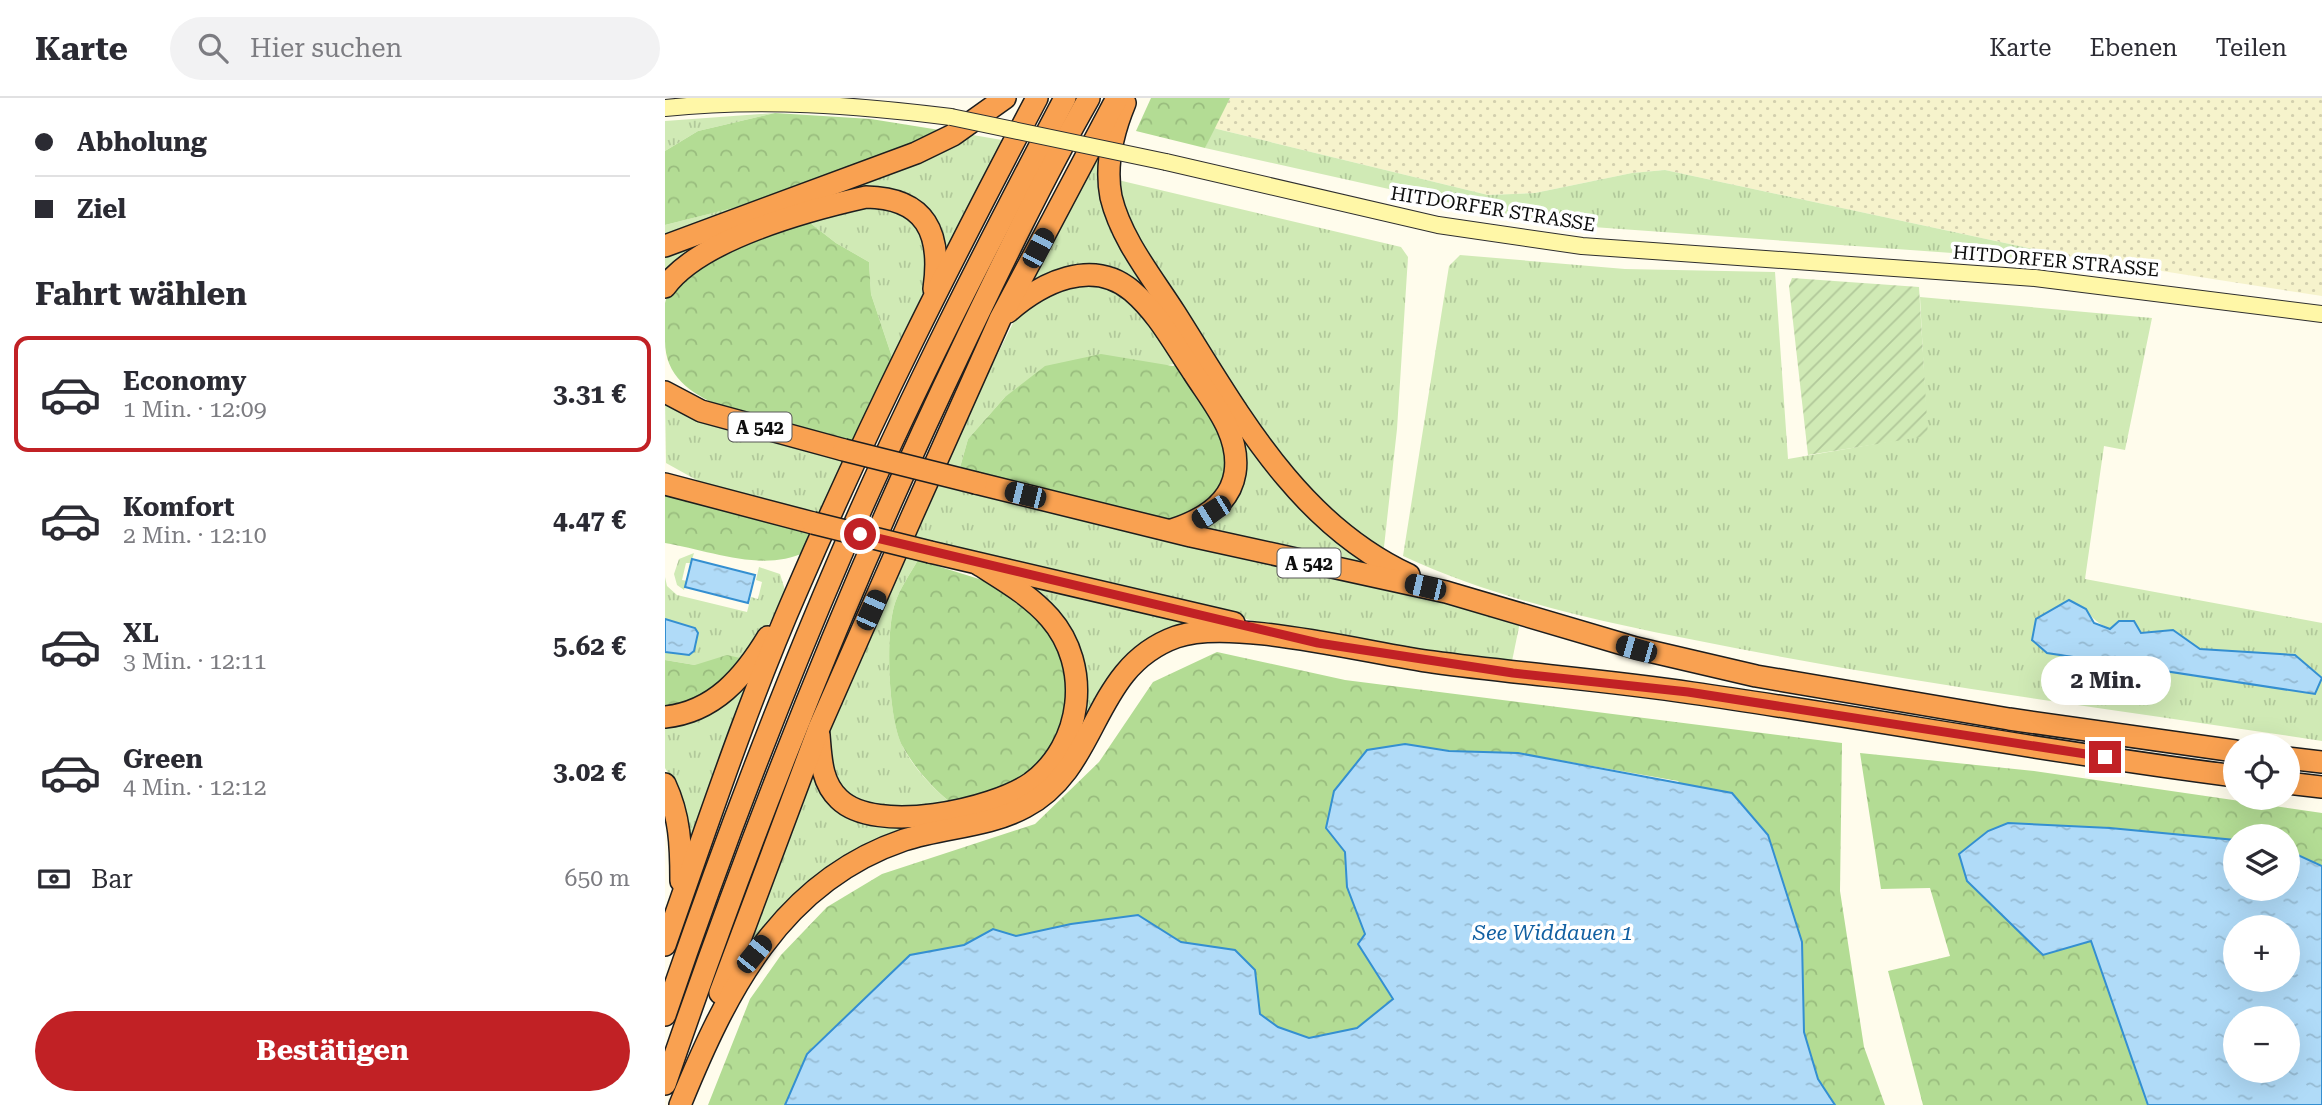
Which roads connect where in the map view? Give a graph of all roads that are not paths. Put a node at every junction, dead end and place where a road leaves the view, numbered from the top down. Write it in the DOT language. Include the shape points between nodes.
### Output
graph roads {
  1 [pos="1005,98"];
  2 [pos="1037,98"];
  3 [pos="1065,98"];
  4 [pos="1089,98"];
  5 [pos="1117,98"];
  6 [pos="1128,98"];
  7 [pos="665,108"];
  8 [pos="665,246"];
  9 [pos="665,287"];
  10 [pos="932,299"];
  11 [pos="2322,314"];
  12 [pos="1000,319"];
  13 [pos="665,379"];
  14 [pos="671,396"];
  15 [pos="665,472"];
  16 [pos="665,484"];
  17 [pos="701,494"];
  18 [pos="1172,530"];
  19 [pos="978,564"];
  20 [pos="797,590"];
  21 [pos="1446,592"];
  22 [pos="1318,643"];
  23 [pos="665,717"];
  24 [pos="819,727"];
  25 [pos="2223,749"];
  26 [pos="2300,759"];
  27 [pos="2322,762"];
  28 [pos="2223,774"];
  29 [pos="665,784"];
  30 [pos="2300,784"];
  31 [pos="2322,787"];
  32 [pos="681,899"];
  33 [pos="665,945"];
  34 [pos="665,1015"];
  35 [pos="704,1045"];
  36 [pos="665,1084"];
  37 [pos="680,1105"];
  1 -- 8 [label="highway" via="953,135 916,153"];
  2 -- 10 [label="highway"];
  3 -- 34 [label="highway" via="973,274 842,553 768,730"];
  4 -- 36 [label="highway" via="995,280 865,555 732,888"];
  5 -- 12 [label="highway"];
  6 -- 21 [label="highway" via="1108,163 1111,196 1123,230 1235,407 1291,485 1347,539"];
  7 -- 11 [label="main road, HITDORFER STRASSE, bridge" via="765,102 829,104 951,117 1438,225 1582,246 2035,278"];
  9 -- 10 [label="highway" via="675,273 720,244 842,202 888,197 920,213 930,228 936,247"];
  10 -- 20 [label="highway"];
  12 -- 18 [label="highway" via="1043,286 1089,275 1131,289 1156,316 1225,421 1234,445 1235,473 1226,498 1199,519"];
  12 -- 24 [label="highway"];
  13 -- 14 [label="highway"];
  14 -- 18 [label="highway, A 542, bridge" via="701,411 843,450"];
  15 -- 17 [label="highway"];
  16 -- 17 [label="highway"];
  17 -- 19 [label="highway, bridge"];
  18 -- 21 [label="highway, A 542"];
  19 -- 22 [label="highway"];
  19 -- 24 [label="highway" via="1039,607 1060,632 1073,661 1077,694 1071,727 1041,773 1016,791 978,805 897,817 871,816 848,806 830,788 821,763"];
  20 -- 23 [label="highway" via="739,680 702,707"];
  20 -- 32 [label="highway"];
  21 -- 25 [label="highway, A 542" via="1636,649 1780,681"];
  22 -- 28 [label="highway" via="1513,673 1688,692"];
  22 -- 35 [label="highway" via="1197,631 1147,652 1121,673 1081,750 1047,794 1000,818 905,840 866,857 831,877 786,915 754,954"];
  24 -- 35 [label="highway"];
  26 -- 27 [label="highway"];
  29 -- 32 [label="highway" via="680,833"];
  30 -- 31 [label="highway"];
  32 -- 33 [label="highway"];
  35 -- 37 [label="highway"];
}
